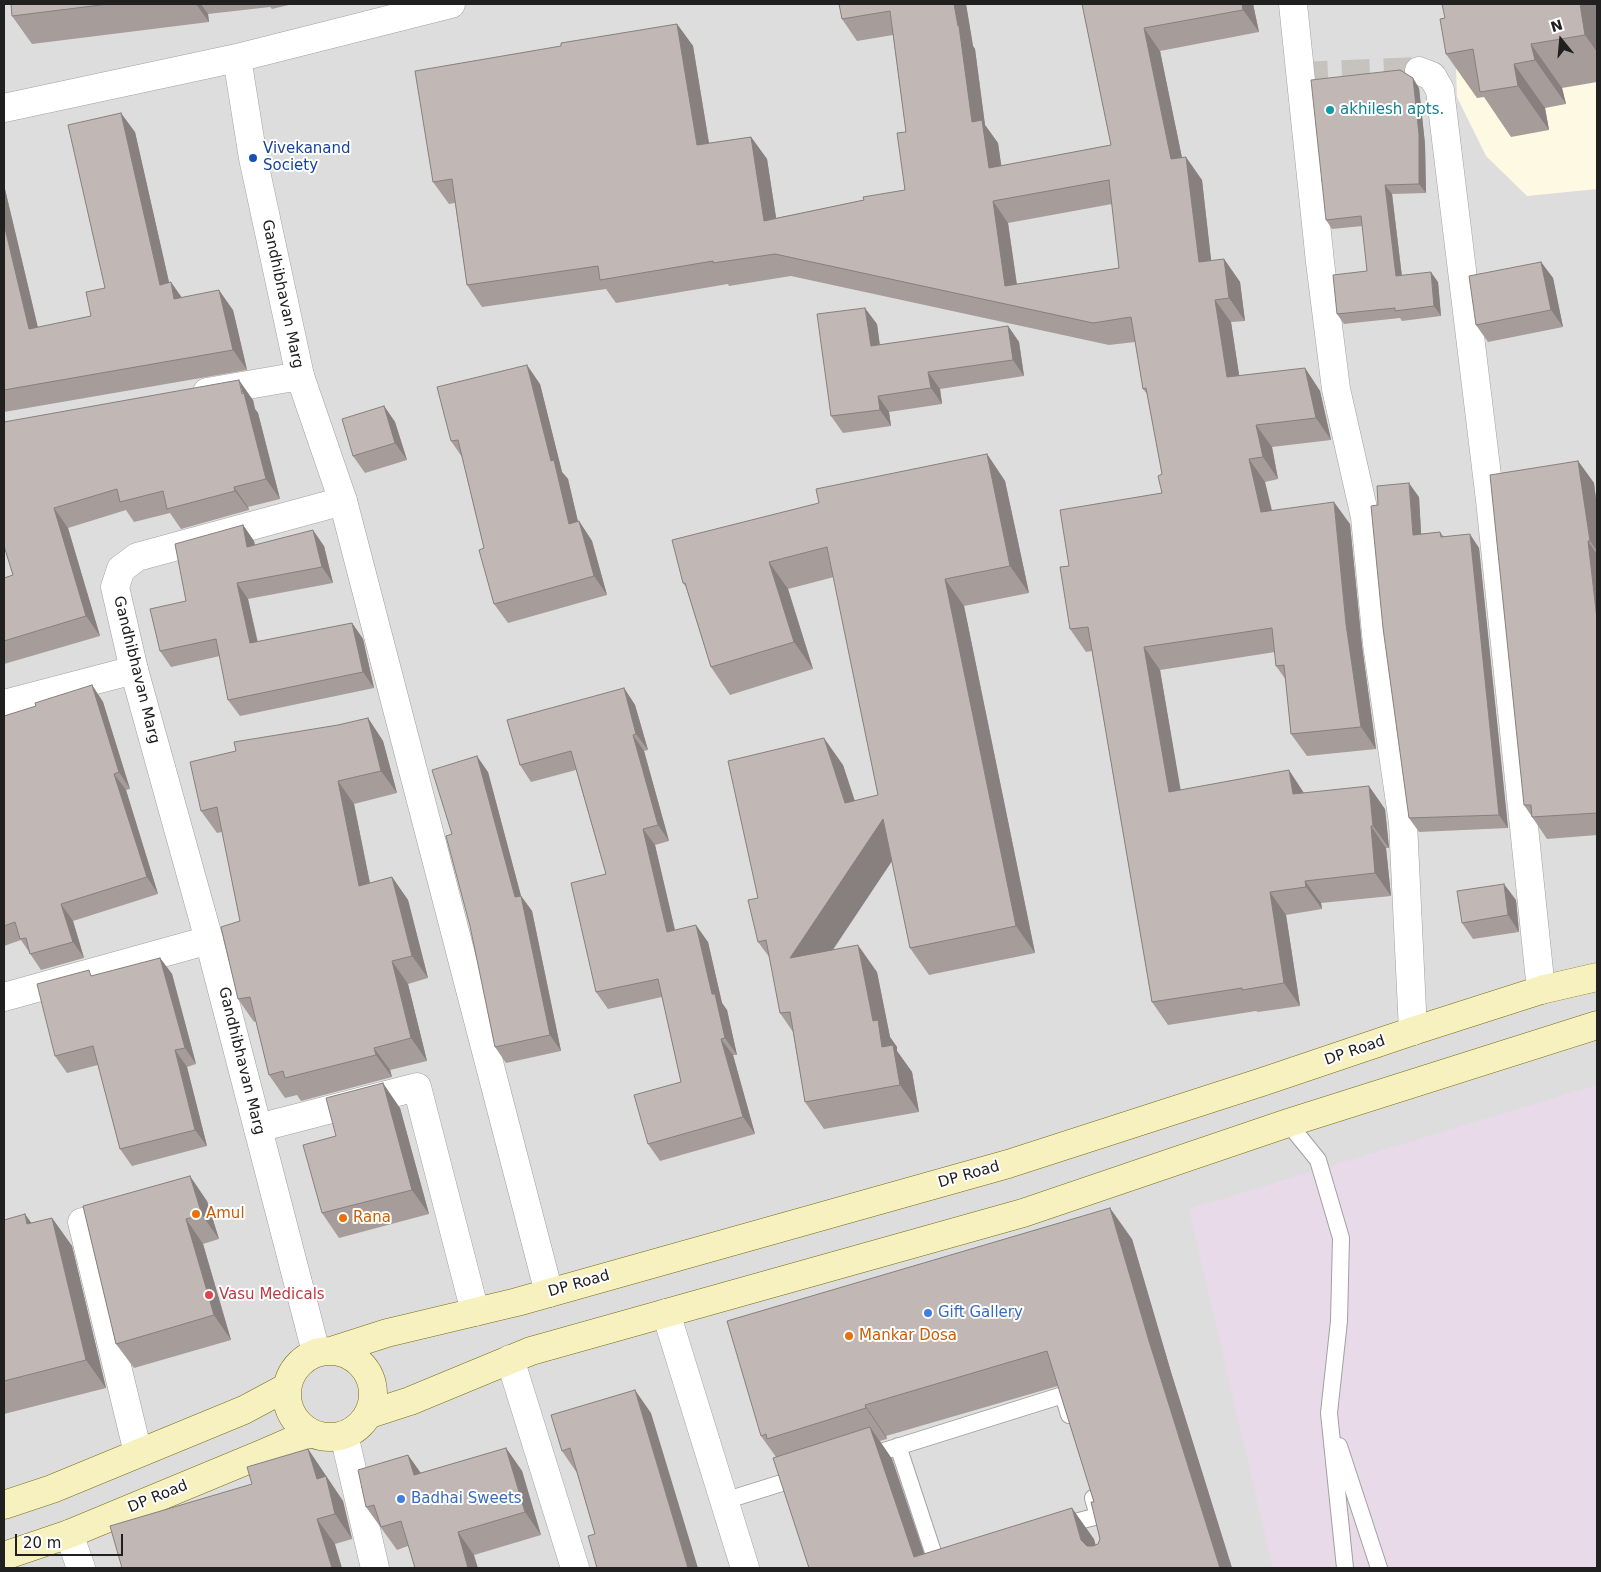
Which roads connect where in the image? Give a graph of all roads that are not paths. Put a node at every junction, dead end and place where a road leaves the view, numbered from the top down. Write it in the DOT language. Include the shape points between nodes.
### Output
graph roads {
  1 [pos="452,4"];
  2 [pos="1293,4"];
  3 [pos="237,58"];
  4 [pos="1419,71"];
  5 [pos="4,108"];
  6 [pos="300,376"];
  7 [pos="185,396"];
  8 [pos="343,501"];
  9 [pos="134,670"];
  10 [pos="4,704"];
  11 [pos="209,940"];
  12 [pos="1597,977"];
  13 [pos="1541,990"];
  14 [pos="4,997"];
  15 [pos="1597,1025"];
  16 [pos="1413,1031"];
  17 [pos="1288,1122"];
  18 [pos="258,1128"];
  19 [pos="82,1222"];
  20 [pos="549,1293"];
  21 [pos="475,1312"];
  22 [pos="666,1313"];
  23 [pos="325,1351"];
  24 [pos="510,1359"];
  25 [pos="287,1388"];
  26 [pos="1329,1413"];
  27 [pos="370,1414"];
  28 [pos="1074,1432"];
  29 [pos="310,1433"];
  30 [pos="344,1435"];
  31 [pos="898,1446"];
  32 [pos="138,1453"];
  33 [pos="851,1461"];
  34 [pos="814,1473"];
  35 [pos="1087,1479"];
  36 [pos="724,1501"];
  37 [pos="4,1505"];
  38 [pos="1098,1516"];
  39 [pos="1041,1532"];
  40 [pos="1103,1533"];
  41 [pos="69,1534"];
  42 [pos="965,1553"];
  43 [pos="4,1556"];
  44 [pos="81,1568"];
  45 [pos="374,1568"];
  46 [pos="575,1568"];
  47 [pos="745,1568"];
  48 [pos="1345,1568"];
  49 [pos="1379,1568"];
  1 -- 3 [label="street"];
  2 -- 16 [label="street" via="1336,389 1365,516 1377,644 1403,823"];
  3 -- 5 [label="street"];
  3 -- 6 [label="street, Gandhibhavan Marg" via="253,158"];
  4 -- 13 [label="street" via="1432,76 1440,90 1490,500"];
  6 -- 7 [label="street"];
  6 -- 8 [label="street, Gandhibhavan Marg"];
  8 -- 9 [label="street, Gandhibhavan Marg" via="137,557 121,569 115,586"];
  8 -- 20 [label="street"];
  9 -- 10 [label="street"];
  9 -- 11 [label="street, Gandhibhavan Marg"];
  11 -- 14 [label="street"];
  11 -- 18 [label="street, Gandhibhavan Marg"];
  12 -- 13 [label="main road, DP Road"];
  13 -- 16 [label="main road, DP Road"];
  15 -- 17 [label="main road"];
  16 -- 20 [label="main road, DP Road" via="1008,1164"];
  17 -- 22 [label="main road" via="1023,1213"];
  17 -- 26 [label="lane" via="1318,1160 1341,1238 1339,1321"];
  18 -- 21 [label="street" via="417,1087"];
  18 -- 23 [label="street, Gandhibhavan Marg"];
  19 -- 32 [label="street"];
  20 -- 21 [label="main road, DP Road"];
  21 -- 23 [label="main road, DP Road"];
  22 -- 24 [label="main road"];
  22 -- 36 [label="street"];
  23 -- 25 [label="main road" via="302,1360 291,1374"];
  23 -- 27 [label="main road" via="351,1355 363,1364 372,1380 374,1395"];
  24 -- 27 [label="main road" via="410,1401"];
  24 -- 46 [label="street"];
  25 -- 29 [label="main road" via="288,1407 296,1421"];
  25 -- 32 [label="main road" via="244,1410"];
  26 -- 48 [label="lane"];
  26 -- 49 [label="lane"];
  27 -- 30 [label="main road" via="359,1427"];
  28 -- 31 [label="lane" via="1063,1395"];
  29 -- 30 [label="main road" via="325,1437"];
  29 -- 41 [label="main road, DP Road"];
  30 -- 45 [label="street"];
  31 -- 33 [label="lane"];
  31 -- 42 [label="lane" via="936,1561"];
  32 -- 37 [label="main road"];
  34 -- 36 [label="lane"];
  35 -- 38 [label="lane"];
  36 -- 47 [label="street"];
  38 -- 39 [label="lane"];
  38 -- 40 [label="lane"];
  41 -- 43 [label="main road, DP Road"];
  41 -- 44 [label="street"];
}
